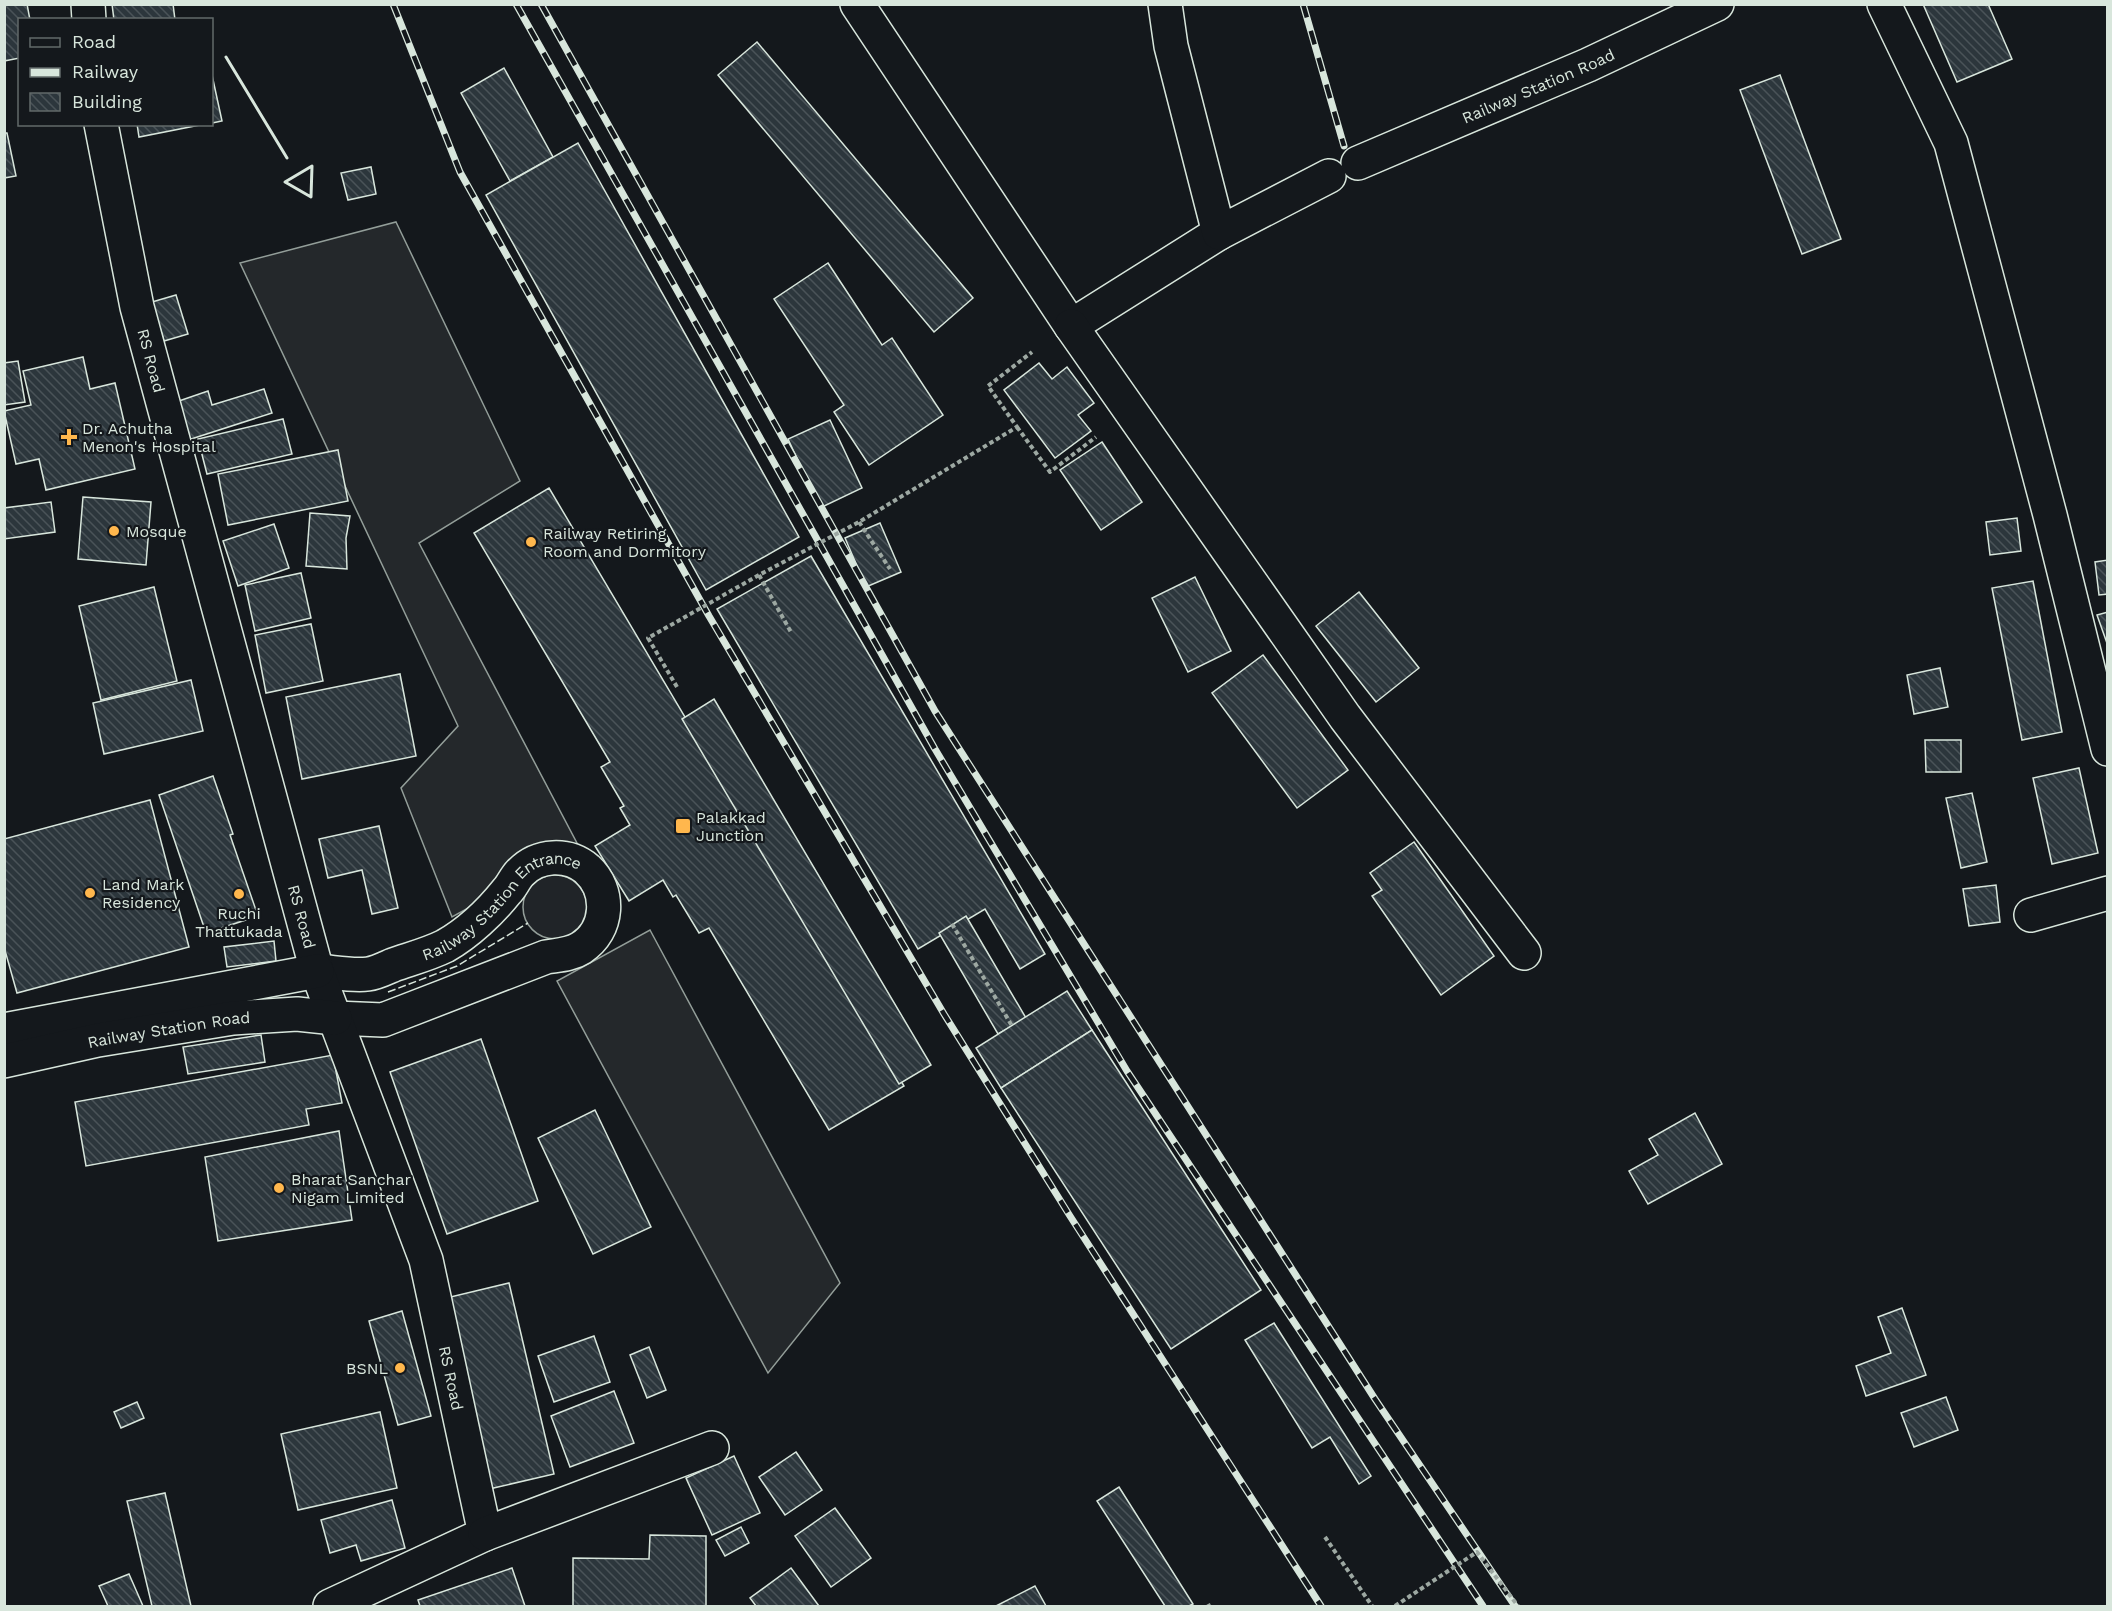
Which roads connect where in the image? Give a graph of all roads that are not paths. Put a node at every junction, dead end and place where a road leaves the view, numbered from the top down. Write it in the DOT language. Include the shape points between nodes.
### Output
graph roads {
  1 [pos="857,4"];
  2 [pos="1165,4"];
  3 [pos="1717,4"];
  4 [pos="1884,4"];
  5 [pos="100,126"];
  6 [pos="1358,163"];
  7 [pos="1329,176"];
  8 [pos="1219,233"];
  9 [pos="1071,326"];
  10 [pos="2108,749"];
  11 [pos="2108,892"];
  12 [pos="2031,915"];
  13 [pos="1524,953"];
  14 [pos="317,971"];
  15 [pos="335,1018"];
  16 [pos="4,1030"];
  17 [pos="4,1061"];
  18 [pos="712,1448"];
  19 [pos="485,1534"];
  20 [pos="330,1606"];
  1 -- 9 [label="street"];
  2 -- 8 [label="street" via="1174,56"];
  3 -- 6 [label="street, Railway Station Road" via="1588,65"];
  4 -- 10 [label="street" via="1951,143"];
  5 -- 14 [label="street, RS Road" via="137,307"];
  7 -- 8 [label="street"];
  8 -- 9 [label="street"];
  9 -- 13 [label="street" via="1344,717"];
  11 -- 12 [label="street"];
  14 -- 15 [label="street, RS Road"];
  14 -- 15 [label="street, Railway Station Entrance" via="368,974 445,945 475,924 522,871 540,860 562,858 583,866 602,894 603,919 598,931 580,949 546,957 383,1020"];
  14 -- 16 [label="street, Railway Station Road"];
  15 -- 17 [label="street, Railway Station Road" via="297,1014 233,1018 98,1040"];
  15 -- 19 [label="street, RS Road" via="426,1260"];
  18 -- 19 [label="street"];
  19 -- 20 [label="street"];
}
